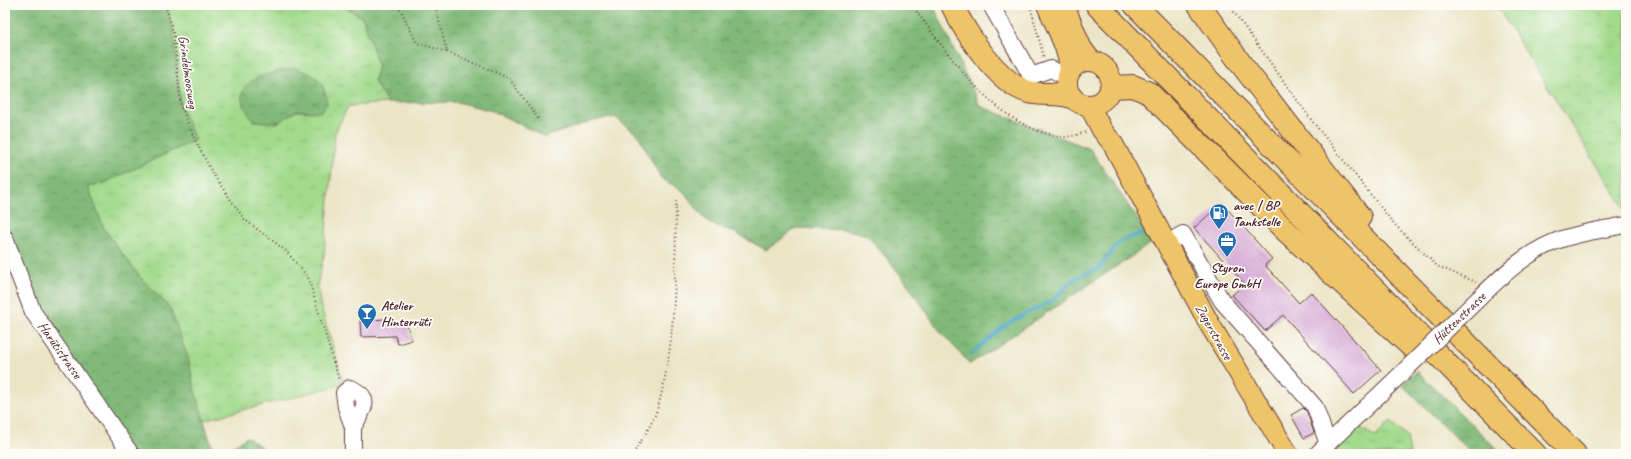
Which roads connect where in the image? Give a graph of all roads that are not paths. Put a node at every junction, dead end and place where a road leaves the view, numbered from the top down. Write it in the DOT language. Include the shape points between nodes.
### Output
graph roads {
  1 [pos="952,5"];
  2 [pos="991,5"];
  3 [pos="1047,5"];
  4 [pos="1064,5"];
  5 [pos="1096,5"];
  6 [pos="1135,5"];
  7 [pos="1199,5"];
  8 [pos="1091,61"];
  9 [pos="1085,90"];
  10 [pos="1626,225"];
  11 [pos="5,238"];
  12 [pos="1166,244"];
  13 [pos="1434,311"];
  14 [pos="344,393"];
  15 [pos="1323,449"];
  16 [pos="131,454"];
  17 [pos="353,454"];
  18 [pos="1288,454"];
  19 [pos="1530,454"];
  20 [pos="1535,454"];
  21 [pos="1575,454"];
  1 -- 9 [label="highway" via="969,37 1012,84 1028,92 1057,93"];
  2 -- 9 [label="street" via="1032,76 1051,69"];
  3 -- 9 [label="main road, Zugerstrasse" via="1070,63"];
  4 -- 8 [label="main road, Zugerstrasse"];
  5 -- 20 [label="highway"];
  6 -- 13 [label="highway"];
  7 -- 13 [label="highway" via="1282,118"];
  8 -- 9 [label="main road" via="1079,63"];
  8 -- 9 [label="main road, Zugerstrasse" via="1105,67 1109,73"];
  9 -- 12 [label="main road, Zugerstrasse" via="1102,130 1113,144"];
  9 -- 19 [label="highway" via="1133,86 1149,93 1285,230"];
  10 -- 15 [label="street, Hüttenstrasse, bridge" via="1569,237 1543,247 1512,267"];
  11 -- 16 [label="street, Harütistrasse" via="33,312"];
  12 -- 15 [label="street" via="1183,234 1222,301 1315,407"];
  12 -- 18 [label="main road, Zugerstrasse" via="1220,343"];
  13 -- 21 [label="highway"];
  14 -- 17 [label="street" via="350,388 364,398 365,405 353,426"];
}
